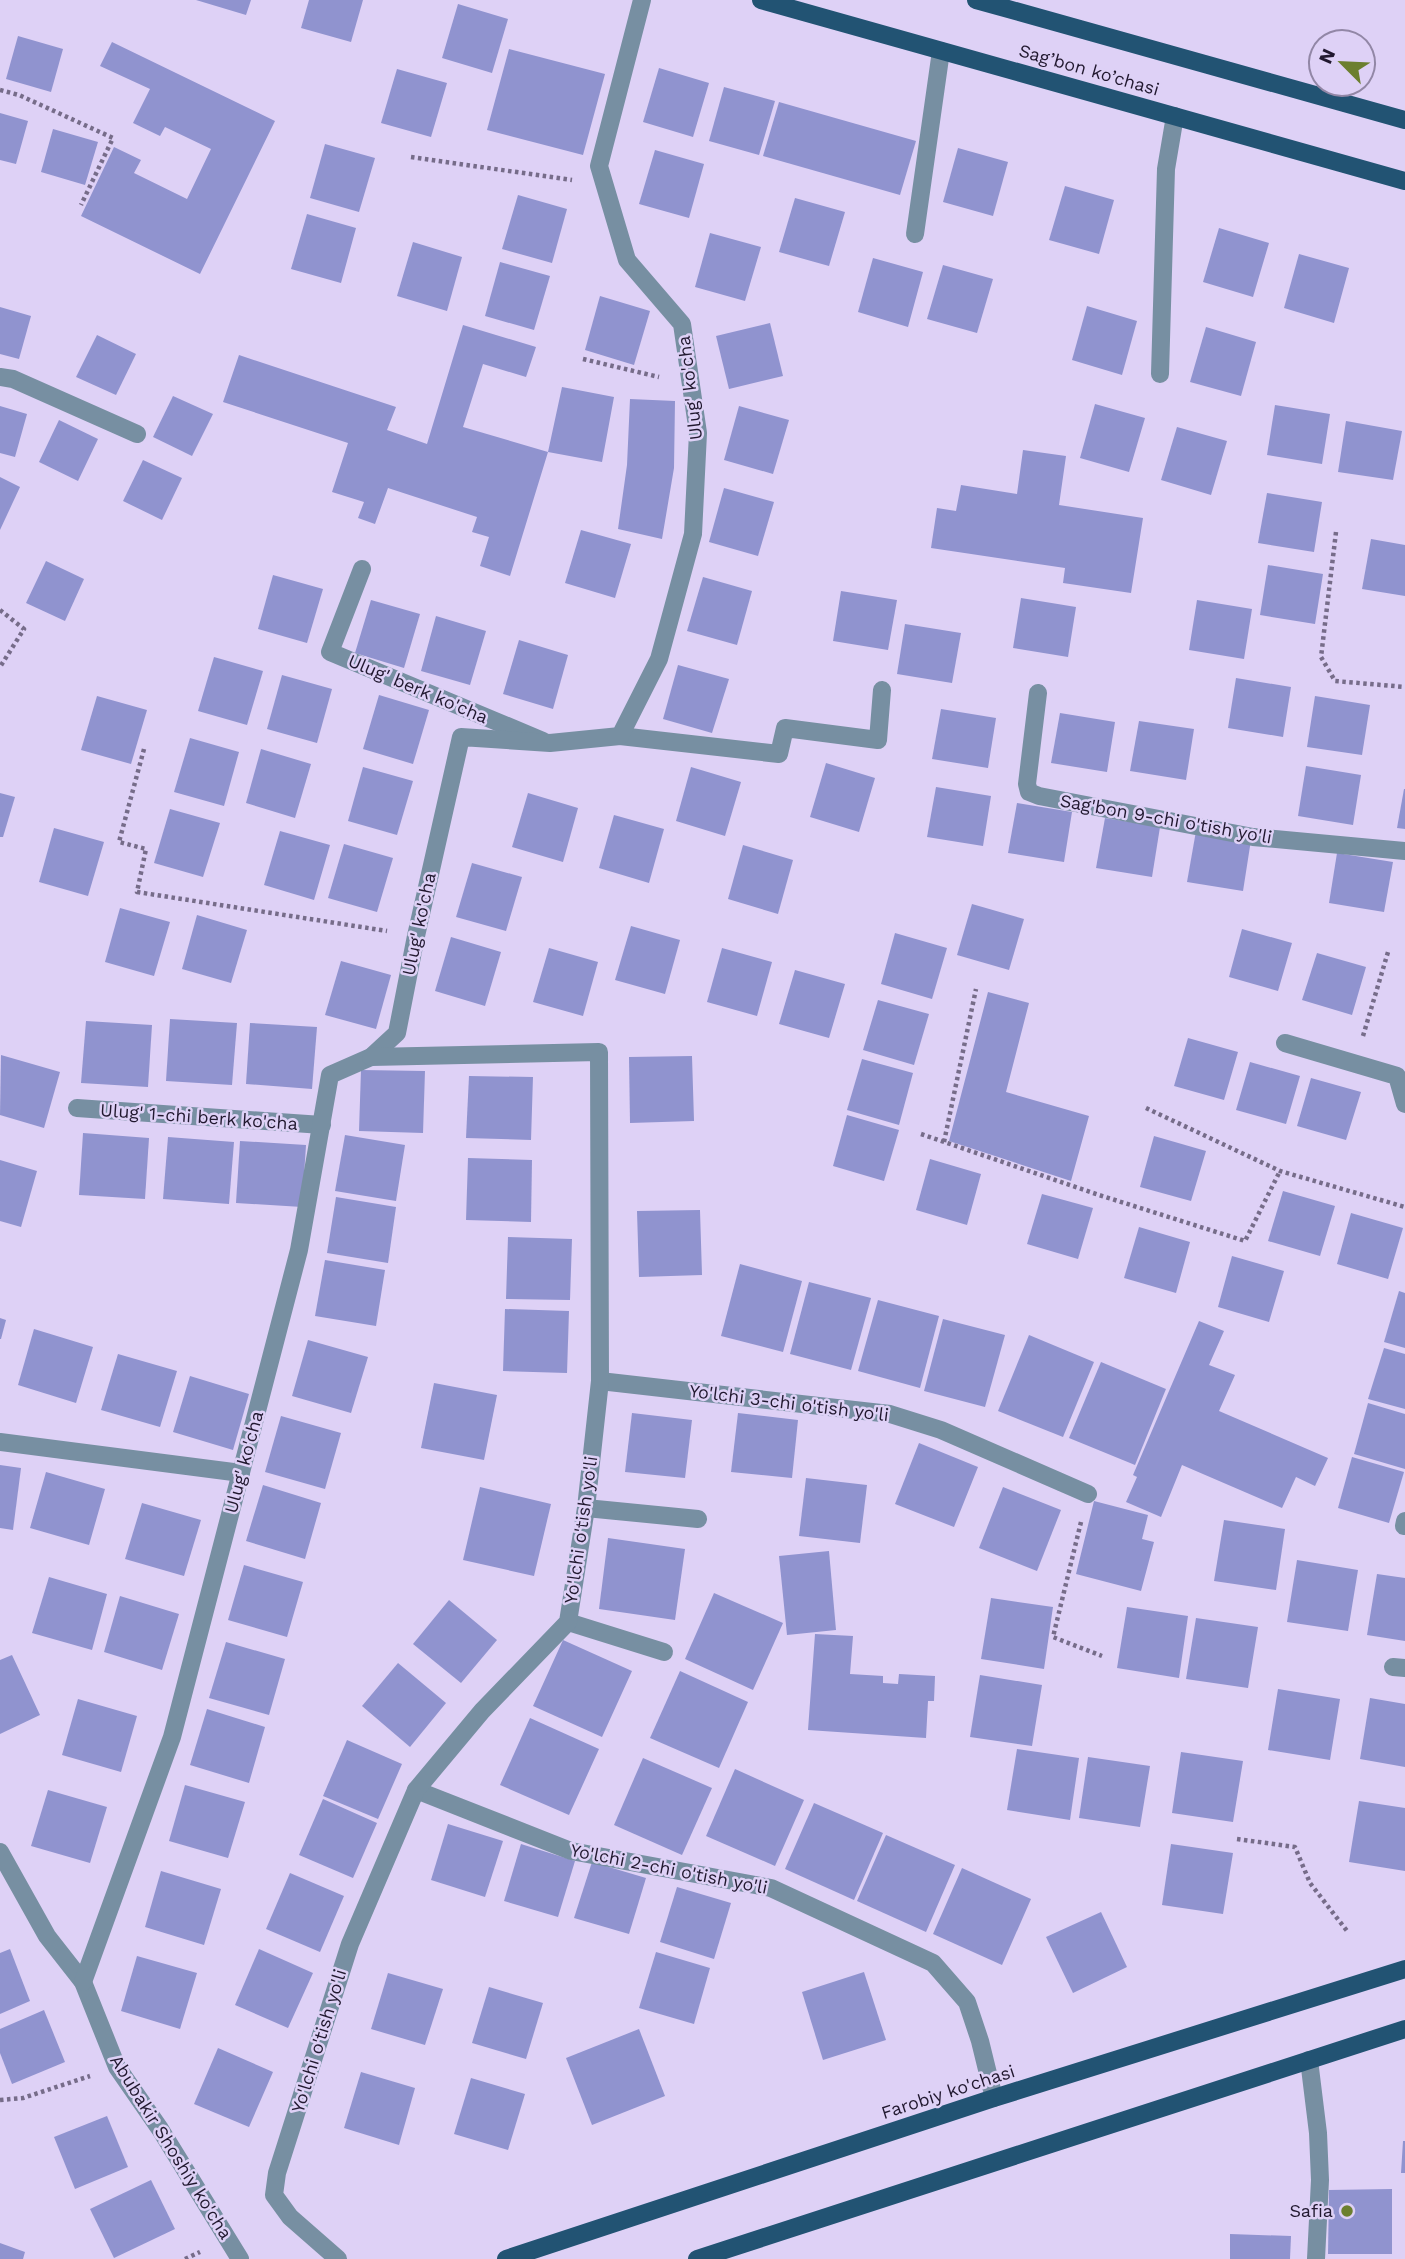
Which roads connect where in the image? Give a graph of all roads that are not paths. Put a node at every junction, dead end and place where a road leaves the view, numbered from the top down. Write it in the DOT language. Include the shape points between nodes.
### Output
graph roads {
  1 [pos="642,0"];
  2 [pos="761,0"];
  3 [pos="976,0"];
  4 [pos="941,51"];
  5 [pos="1175,116"];
  6 [pos="1405,120"];
  7 [pos="1405,181"];
  8 [pos="915,233"];
  9 [pos="1160,374"];
  10 [pos="0,377"];
  11 [pos="137,434"];
  12 [pos="362,569"];
  13 [pos="882,690"];
  14 [pos="1038,693"];
  15 [pos="620,736"];
  16 [pos="550,743"];
  17 [pos="1405,851"];
  18 [pos="1285,1043"];
  19 [pos="371,1057"];
  20 [pos="1405,1104"];
  21 [pos="77,1108"];
  22 [pos="322,1125"];
  23 [pos="600,1381"];
  24 [pos="0,1442"];
  25 [pos="241,1473"];
  26 [pos="1088,1494"];
  27 [pos="586,1508"];
  28 [pos="698,1519"];
  29 [pos="568,1622"];
  30 [pos="664,1653"];
  31 [pos="416,1790"];
  32 [pos="0,1852"];
  33 [pos="1405,1969"];
  34 [pos="83,1982"];
  35 [pos="1405,2029"];
  36 [pos="1309,2060"];
  37 [pos="994,2098"];
  38 [pos="240,2259"];
  39 [pos="338,2259"];
  40 [pos="506,2259"];
  41 [pos="697,2259"];
  42 [pos="1316,2259"];
  1 -- 15 [label="street, Ulug' ko'cha" via="599,166 627,260 682,324 698,433 693,534 659,659"];
  2 -- 4 [label="main road, Sag’bon ko’chasi"];
  3 -- 6 [label="main road, Sag’bon ko’chasi"];
  4 -- 5 [label="main road, Sag’bon ko’chasi"];
  4 -- 8 [label="street"];
  5 -- 7 [label="main road, Sag’bon ko’chasi"];
  5 -- 9 [label="street" via="1166,169"];
  10 -- 11 [label="street"];
  12 -- 16 [label="street, Ulug' berk ko'cha" via="330,652"];
  13 -- 15 [label="street" via="878,740 785,728 779,754"];
  14 -- 17 [label="street, Sag'bon 9-chi o'tish yo'li" via="1027,784 1029,792 1038,796 1253,837"];
  15 -- 16 [label="street, Ulug' ko'cha"];
  16 -- 19 [label="street, Ulug' ko'cha" via="461,737 397,1033"];
  18 -- 20 [label="street" via="1397,1076"];
  19 -- 22 [label="street, Ulug' ko'cha" via="330,1075"];
  19 -- 23 [label="street, Yo'lchi o'tish yo'li" via="599,1052"];
  21 -- 22 [label="street, Ulug' 1-chi berk ko'cha"];
  22 -- 25 [label="street, Ulug' ko'cha" via="299,1250"];
  23 -- 26 [label="street, Yo'lchi 3-chi o'tish yo'li" via="890,1414 941,1430"];
  23 -- 27 [label="street, Yo'lchi o'tish yo'li"];
  24 -- 25 [label="street"];
  25 -- 34 [label="street, Ulug' ko'cha" via="172,1737"];
  27 -- 28 [label="street"];
  27 -- 29 [label="street, Yo'lchi o'tish yo'li"];
  29 -- 30 [label="street"];
  29 -- 31 [label="street, Yo'lchi o'tish yo'li" via="482,1711"];
  31 -- 37 [label="street, Yo'lchi 2-chi o'tish yo'li" via="571,1851 771,1888 933,1963 967,2002"];
  31 -- 39 [label="street, Yo'lchi o'tish yo'li" via="350,1944 274,2195 290,2217"];
  32 -- 34 [label="street, Abubakir Shoshiy ko'cha" via="47,1936"];
  33 -- 37 [label="main road, Farobiy ko'chasi"];
  34 -- 38 [label="street, Abubakir Shoshiy ko'cha" via="117,2067"];
  35 -- 36 [label="main road"];
  36 -- 41 [label="main road"];
  36 -- 42 [label="street" via="1320,2180"];
  37 -- 40 [label="main road, Farobiy ko'chasi"];
}
